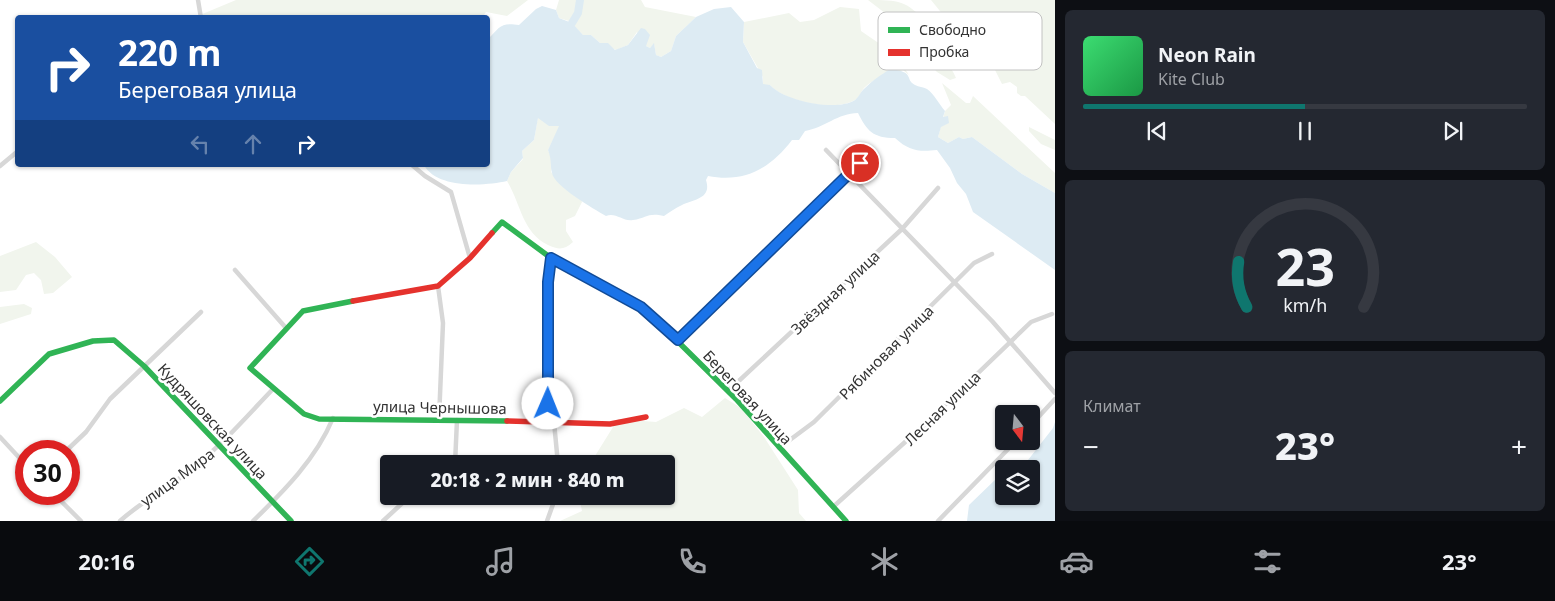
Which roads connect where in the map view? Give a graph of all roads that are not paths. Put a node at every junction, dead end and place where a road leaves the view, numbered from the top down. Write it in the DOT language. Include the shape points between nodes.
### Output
graph roads {
  1 [pos="198,0"];
  2 [pos="200,15"];
  3 [pos="826,150"];
  4 [pos="873,151"];
  5 [pos="15,153"];
  6 [pos="0,166"];
  7 [pos="414,167"];
  8 [pos="848,175"];
  9 [pos="938,188"];
  10 [pos="902,228"];
  11 [pos="992,254"];
  12 [pos="470,258"];
  13 [pos="551,258"];
  14 [pos="235,270"];
  15 [pos="955,284"];
  16 [pos="438,286"];
  17 [pos="201,312"];
  18 [pos="1052,314"];
  19 [pos="286,328"];
  20 [pos="678,340"];
  21 [pos="1010,343"];
  22 [pos="144,366"];
  23 [pos="273,389"];
  24 [pos="728,391"];
  25 [pos="1055,393"];
  26 [pos="1055,399"];
  27 [pos="0,401"];
  28 [pos="1040,415"];
  29 [pos="646,416"];
  30 [pos="333,418"];
  31 [pos="439,419"];
  32 [pos="457,420"];
  33 [pos="551,422"];
  34 [pos="0,437"];
  35 [pos="78,440"];
  36 [pos="220,446"];
  37 [pos="778,448"];
  38 [pos="1007,450"];
  39 [pos="15,453"];
  40 [pos="455,455"];
  41 [pos="556,455"];
  42 [pos="272,502"];
  43 [pos="65,505"];
  44 [pos="400,505"];
  45 [pos="553,505"];
  46 [pos="833,506"];
  47 [pos="80,521"];
  48 [pos="120,521"];
  49 [pos="253,521"];
  50 [pos="291,521"];
  51 [pos="383,521"];
  52 [pos="547,521"];
  53 [pos="846,521"];
  54 [pos="938,521"];
  1 -- 2 [label="street"];
  3 -- 8 [label="street"];
  4 -- 8 [label="street"];
  5 -- 6 [label="street"];
  7 -- 12 [label="street" via="451,192"];
  8 -- 10 [label="street"];
  8 -- 20 [label="street"];
  9 -- 10 [label="street, Звёздная улица"];
  10 -- 15 [label="street"];
  10 -- 24 [label="street, Звёздная улица"];
  11 -- 15 [label="street, Рябиновая улица" via="974,264"];
  12 -- 13 [label="street, Береговая улица" via="502,222"];
  12 -- 16 [label="street, Береговая улица"];
  13 -- 20 [label="street, Береговая улица" via="641,307"];
  13 -- 33 [label="street" via="548,282"];
  14 -- 19 [label="street"];
  15 -- 21 [label="street"];
  15 -- 37 [label="street, Рябиновая улица" via="814,422"];
  16 -- 19 [label="street" via="306,310"];
  16 -- 31 [label="street" via="443,323"];
  17 -- 22 [label="street"];
  18 -- 21 [label="street, Лесная улица" via="1031,322"];
  19 -- 23 [label="street, улица Чернышова" via="250,368"];
  20 -- 24 [label="street, Береговая улица"];
  21 -- 25 [label="street"];
  21 -- 46 [label="street, Лесная улица"];
  22 -- 27 [label="street, Кудряшовская улица" via="114,340 93,341 49,354"];
  22 -- 35 [label="street" via="110,399"];
  22 -- 36 [label="street, Кудряшовская улица"];
  23 -- 30 [label="street, улица Чернышова" via="310,418"];
  23 -- 36 [label="street, улица Мира"];
  24 -- 37 [label="street, Береговая улица"];
  26 -- 28 [label="street"];
  29 -- 33 [label="street, улица Чернышова" via="610,424"];
  30 -- 31 [label="street, улица Чернышова"];
  30 -- 42 [label="street" via="326,436"];
  31 -- 32 [label="street, улица Чернышова"];
  32 -- 33 [label="street, улица Чернышова"];
  32 -- 40 [label="street"];
  33 -- 41 [label="street"];
  34 -- 39 [label="street"];
  36 -- 42 [label="street, Кудряшовская улица"];
  36 -- 48 [label="street, улица Мира"];
  37 -- 46 [label="street, Береговая улица"];
  38 -- 54 [label="street"];
  42 -- 49 [label="street"];
  42 -- 50 [label="street, Кудряшовская улица"];
  43 -- 47 [label="street"];
  44 -- 51 [label="street"];
  45 -- 52 [label="street"];
  46 -- 53 [label="street, Береговая улица"];
}
